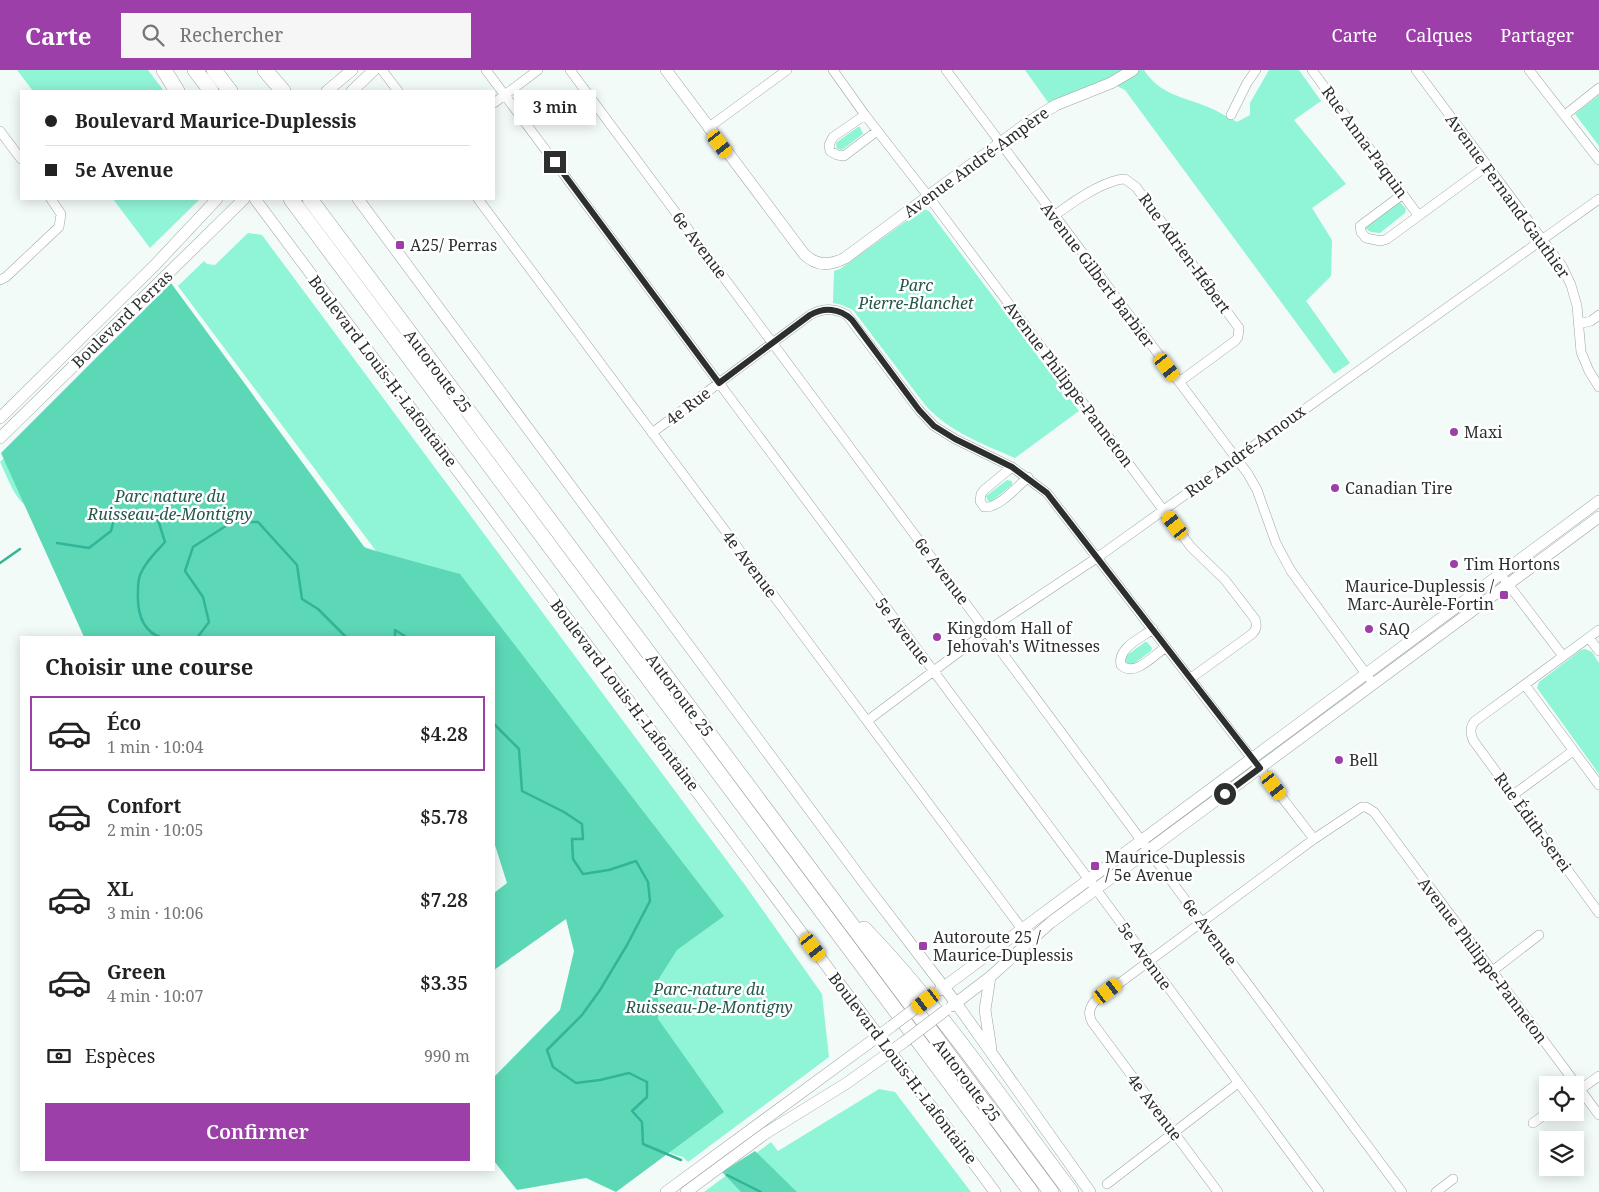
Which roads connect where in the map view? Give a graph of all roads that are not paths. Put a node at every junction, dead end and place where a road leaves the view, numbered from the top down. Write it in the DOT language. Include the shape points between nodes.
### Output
graph roads {
  1 [pos="164,70"];
  2 [pos="195,70"];
  3 [pos="214,70"];
  4 [pos="265,70"];
  5 [pos="352,70"];
  6 [pos="374,70"];
  7 [pos="382,70"];
  8 [pos="486,70"];
  9 [pos="538,70"];
  10 [pos="570,70"];
  11 [pos="666,70"];
  12 [pos="786,70"];
  13 [pos="833,70"];
  14 [pos="947,70"];
  15 [pos="1132,70"];
  16 [pos="1256,70"];
  17 [pos="1312,70"];
  18 [pos="1416,70"];
  19 [pos="1529,70"];
  20 [pos="1599,88"];
  21 [pos="176,90"];
  22 [pos="210,90"];
  23 [pos="229,90"];
  24 [pos="281,90"];
  25 [pos="328,90"];
  26 [pos="353,90"];
  27 [pos="397,90"];
  28 [pos="505,94"];
  29 [pos="495,102"];
  30 [pos="865,115"];
  31 [pos="1231,115"];
  32 [pos="1565,115"];
  33 [pos="708,128"];
  34 [pos="0,130"];
  35 [pos="877,131"];
  36 [pos="999,143"];
  37 [pos="20,158"];
  38 [pos="1599,160"];
  39 [pos="1488,165"];
  40 [pos="1403,194"];
  41 [pos="928,196"];
  42 [pos="1599,198"];
  43 [pos="52,200"];
  44 [pos="216,200"];
  45 [pos="243,200"];
  46 [pos="255,200"];
  47 [pos="292,200"];
  48 [pos="311,200"];
  49 [pos="359,200"];
  50 [pos="479,200"];
  51 [pos="1418,215"];
  52 [pos="1054,216"];
  53 [pos="1543,239"];
  54 [pos="0,280"];
  55 [pos="1599,315"];
  56 [pos="1578,324"];
  57 [pos="773,343"];
  58 [pos="1179,382"];
  59 [pos="719,383"];
  60 [pos="1599,387"];
  61 [pos="0,418"];
  62 [pos="652,433"];
  63 [pos="0,438"];
  64 [pos="1236,458"];
  65 [pos="1012,467"];
  66 [pos="1028,477"];
  67 [pos="1599,501"];
  68 [pos="1164,510"];
  69 [pos="1599,517"];
  70 [pos="1098,557"];
  71 [pos="1500,574"];
  72 [pos="1508,584"];
  73 [pos="1153,629"];
  74 [pos="1599,630"];
  75 [pos="987,631"];
  76 [pos="1589,638"];
  77 [pos="1166,646"];
  78 [pos="1599,652"];
  79 [pos="1563,656"];
  80 [pos="933,671"];
  81 [pos="1366,674"];
  82 [pos="1191,678"];
  83 [pos="1374,684"];
  84 [pos="1526,685"];
  85 [pos="867,721"];
  86 [pos="1574,751"];
  87 [pos="1252,758"];
  88 [pos="1260,768"];
  89 [pos="1599,786"];
  90 [pos="1513,795"];
  91 [pos="1314,839"];
  92 [pos="1142,840"];
  93 [pos="1149,850"];
  94 [pos="1088,879"];
  95 [pos="821,884"];
  96 [pos="1096,889"];
  97 [pos="1599,913"];
  98 [pos="1202,921"];
  99 [pos="1022,930"];
  100 [pos="1539,935"];
  101 [pos="1148,960"];
  102 [pos="1491,972"];
  103 [pos="990,977"];
  104 [pos="944,987"];
  105 [pos="956,1002"];
  106 [pos="878,1035"];
  107 [pos="890,1051"];
  108 [pos="992,1052"];
  109 [pos="1567,1076"];
  110 [pos="1599,1076"];
  111 [pos="1238,1083"];
  112 [pos="1584,1087"];
  113 [pos="1584,1098"];
  114 [pos="1599,1115"];
  115 [pos="1539,1119"];
  116 [pos="1532,1124"];
  117 [pos="1174,1133"];
  118 [pos="996,1145"];
  119 [pos="1453,1179"];
  120 [pos="1107,1184"];
  121 [pos="666,1192"];
  122 [pos="686,1192"];
  123 [pos="995,1192"];
  124 [pos="1024,1192"];
  125 [pos="1031,1192"];
  126 [pos="1051,1192"];
  127 [pos="1071,1192"];
  128 [pos="1090,1192"];
  129 [pos="1218,1192"];
  130 [pos="1319,1192"];
  131 [pos="1402,1192"];
  132 [pos="1436,1192"];
  1 -- 21 [label="highway"];
  2 -- 22 [label="highway"];
  3 -- 23 [label="highway"];
  4 -- 24 [label="highway"];
  5 -- 25 [label="main road"];
  6 -- 26 [label="main road"];
  7 -- 27 [label="street"];
  8 -- 28 [label="street, 5e Avenue"];
  9 -- 28 [label="street"];
  10 -- 57 [label="street, 6e Avenue"];
  11 -- 33 [label="main road"];
  12 -- 33 [label="street"];
  13 -- 30 [label="street, Avenue Philippe-Panneton"];
  14 -- 36 [label="street, Avenue Gilbert Barbier"];
  15 -- 36 [label="main road, Avenue André-Ampère" via="1030,120"];
  16 -- 31 [label="street"];
  17 -- 40 [label="street, Rue Anna-Paquin"];
  18 -- 39 [label="street, Avenue Fernand-Gauthier"];
  19 -- 32 [label="street"];
  20 -- 32 [label="street"];
  28 -- 29 [label="street"];
  28 -- 59 [label="street, 5e Avenue"];
  30 -- 35 [label="street, Avenue Philippe-Panneton"];
  30 -- 35 [label="street" via="834,138 829,145 830,151 844,156"];
  32 -- 38 [label="street"];
  33 -- 41 [label="main road, Avenue André-Ampère" via="811,260 836,263"];
  34 -- 37 [label="street"];
  35 -- 41 [label="street, Avenue Philippe-Panneton"];
  36 -- 41 [label="main road, Avenue André-Ampère"];
  36 -- 52 [label="street, Avenue Gilbert Barbier"];
  39 -- 51 [label="street"];
  39 -- 53 [label="street, Avenue Fernand-Gauthier"];
  40 -- 51 [label="street, Rue Anna-Paquin"];
  40 -- 51 [label="street" via="1360,226 1363,236 1384,240"];
  41 -- 68 [label="street, Avenue Philippe-Panneton"];
  42 -- 53 [label="street, Rue André-Arnoux"];
  43 -- 54 [label="street" via="60,210 59,227 6,278"];
  44 -- 61 [label="main road, Boulevard Perras"];
  45 -- 63 [label="main road, Boulevard Perras"];
  46 -- 106 [label="main road, Boulevard Louis-H.-Lafontaine"];
  47 -- 118 [label="highway, Autoroute 25"];
  48 -- 95 [label="highway, Autoroute 25"];
  49 -- 104 [label="main road" via="856,873"];
  50 -- 62 [label="street, 4e Avenue"];
  52 -- 58 [label="street, Avenue Gilbert Barbier"];
  52 -- 58 [label="street, Rue Adrien-Hébert" via="1119,179 1131,182 1142,195 1239,328 1235,341"];
  53 -- 56 [label="street, Avenue Fernand-Gauthier" via="1572,285"];
  53 -- 64 [label="street, Rue André-Arnoux"];
  55 -- 56 [label="street"];
  56 -- 60 [label="street, Avenue Fernand-Gauthier" via="1581,352"];
  57 -- 59 [label="street, 4e Rue"];
  57 -- 65 [label="street, 4e Rue" via="821,310 847,315 934,426"];
  57 -- 75 [label="street, 6e Avenue"];
  58 -- 64 [label="street, Avenue Gilbert Barbier"];
  59 -- 62 [label="street, 4e Rue"];
  59 -- 80 [label="street, 5e Avenue"];
  62 -- 85 [label="street, 4e Avenue"];
  64 -- 68 [label="street, Rue André-Arnoux"];
  64 -- 81 [label="street, Avenue Gilbert Barbier" via="1257,490 1276,543 1291,571"];
  65 -- 66 [label="street"];
  65 -- 66 [label="street" via="981,494 980,501 984,507 997,505"];
  66 -- 70 [label="street" via="1047,493"];
  67 -- 71 [label="main road"];
  68 -- 70 [label="street, Rue André-Arnoux"];
  68 -- 82 [label="street, Avenue Philippe-Panneton" via="1191,547 1226,580 1257,625 1252,634"];
  69 -- 72 [label="main road"];
  70 -- 73 [label="street"];
  70 -- 75 [label="street, Rue André-Arnoux"];
  71 -- 72 [label="street"];
  71 -- 81 [label="main road"];
  72 -- 79 [label="street"];
  72 -- 83 [label="main road"];
  73 -- 77 [label="street"];
  73 -- 77 [label="street" via="1123,650 1121,665 1135,669"];
  74 -- 76 [label="street"];
  75 -- 80 [label="street, Rue André-Arnoux"];
  75 -- 92 [label="street, 6e Avenue"];
  76 -- 78 [label="street"];
  76 -- 79 [label="street"];
  77 -- 82 [label="street"];
  79 -- 84 [label="street"];
  80 -- 85 [label="street, Rue André-Arnoux"];
  80 -- 94 [label="street, 5e Avenue"];
  81 -- 83 [label="street, Avenue Gilbert Barbier"];
  81 -- 87 [label="main road"];
  82 -- 87 [label="street"];
  83 -- 88 [label="main road"];
  84 -- 86 [label="street"];
  84 -- 90 [label="street, Rue Édith-Serei" via="1476,721 1471,730 1473,740"];
  85 -- 99 [label="street, 4e Avenue"];
  86 -- 89 [label="street"];
  86 -- 90 [label="street"];
  87 -- 88 [label="street"];
  87 -- 92 [label="main road"];
  88 -- 91 [label="street"];
  88 -- 93 [label="main road"];
  90 -- 97 [label="street, Rue Édith-Serei"];
  91 -- 98 [label="street"];
  91 -- 102 [label="street, Avenue Philippe-Panneton" via="1357,809 1366,807 1374,812"];
  92 -- 93 [label="street, 6e Avenue"];
  92 -- 94 [label="main road"];
  93 -- 96 [label="main road"];
  93 -- 98 [label="street, 6e Avenue"];
  94 -- 96 [label="street, 5e Avenue"];
  94 -- 99 [label="main road"];
  95 -- 126 [label="highway, Autoroute 25"];
  95 -- 127 [label="highway" via="915,986"];
  96 -- 101 [label="street, 5e Avenue"];
  96 -- 103 [label="main road" via="1050,923"];
  98 -- 101 [label="street"];
  98 -- 131 [label="street, 6e Avenue"];
  99 -- 104 [label="main road"];
  100 -- 102 [label="street"];
  101 -- 111 [label="street, 5e Avenue"];
  101 -- 117 [label="street, 4e Avenue" via="1094,1002 1089,1012 1092,1022"];
  102 -- 109 [label="street, Avenue Philippe-Panneton"];
  103 -- 105 [label="main road"];
  103 -- 108 [label="main road" via="985,1010"];
  104 -- 105 [label="main road"];
  104 -- 106 [label="main road, bridge"];
  105 -- 107 [label="main road, bridge"];
  105 -- 108 [label="main road"];
  106 -- 107 [label="main road, Boulevard Louis-H.-Lafontaine"];
  106 -- 121 [label="main road"];
  107 -- 122 [label="main road" via="766,1133"];
  107 -- 123 [label="main road, Boulevard Louis-H.-Lafontaine"];
  108 -- 128 [label="main road"];
  110 -- 112 [label="street"];
  111 -- 117 [label="street"];
  111 -- 130 [label="street, 5e Avenue"];
  113 -- 114 [label="street, Avenue Philippe-Panneton"];
  115 -- 116 [label="street"];
  117 -- 120 [label="street"];
  117 -- 129 [label="street, 4e Avenue"];
  118 -- 124 [label="highway"];
  118 -- 125 [label="highway, Autoroute 25"];
  119 -- 132 [label="street"];
}
